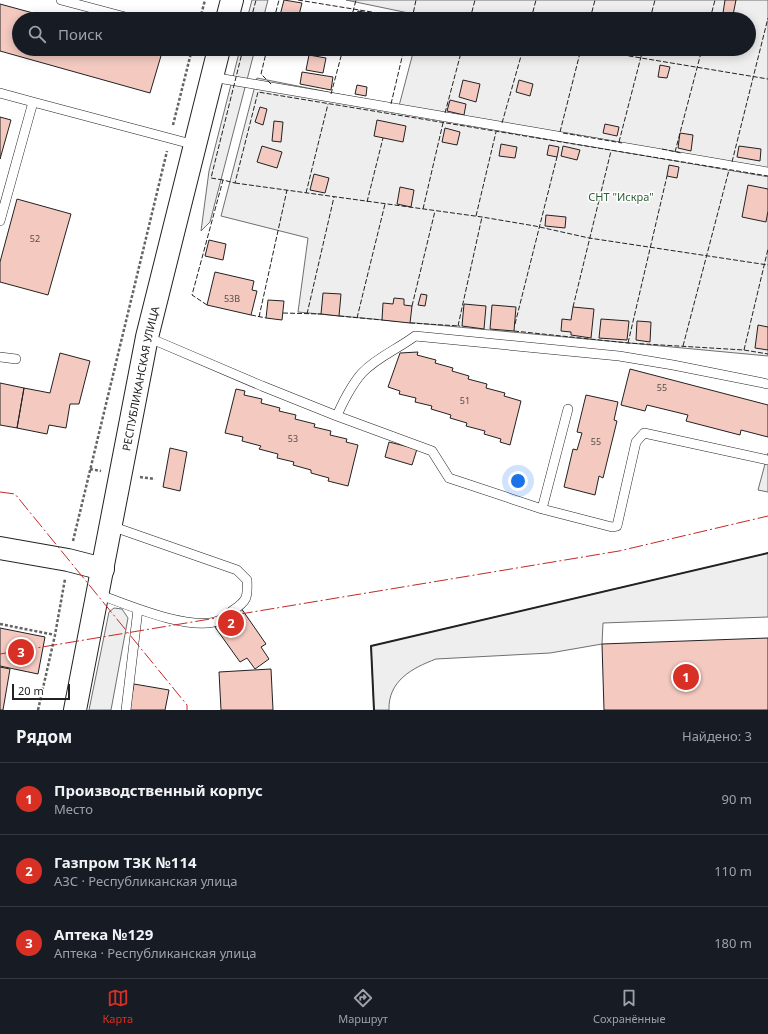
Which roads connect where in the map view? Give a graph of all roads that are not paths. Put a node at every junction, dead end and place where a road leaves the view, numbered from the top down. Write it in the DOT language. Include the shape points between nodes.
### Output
graph roads {
  1 [pos="61,0"];
  2 [pos="232,0"];
  3 [pos="106,12"];
  4 [pos="229,12"];
  5 [pos="217,56"];
  6 [pos="212,77"];
  7 [pos="0,93"];
  8 [pos="33,102"];
  9 [pos="195,144"];
  10 [pos="768,172"];
  11 [pos="0,221"];
  12 [pos="147,337"];
  13 [pos="0,357"];
  14 [pos="16,359"];
  15 [pos="768,384"];
  16 [pos="568,409"];
  17 [pos="337,416"];
  18 [pos="768,460"];
  19 [pos="542,509"];
  20 [pos="111,526"];
  21 [pos="0,548"];
  22 [pos="103,569"];
  23 [pos="98,594"];
  24 [pos="138,609"];
  25 [pos="75,710"];
  26 [pos="126,710"];
  1 -- 3 [label="lane"];
  2 -- 4 [label="main road"];
  5 -- 6 [label="main road, РЕСПУБЛИКАНСКАЯ УЛИЦА"];
  6 -- 9 [label="main road, РЕСПУБЛИКАНСКАЯ УЛИЦА"];
  6 -- 10 [label="lane"];
  7 -- 8 [label="lane"];
  8 -- 9 [label="lane"];
  8 -- 11 [label="lane"];
  9 -- 12 [label="main road, РЕСПУБЛИКАНСКАЯ УЛИЦА"];
  12 -- 17 [label="lane"];
  12 -- 20 [label="main road, РЕСПУБЛИКАНСКАЯ УЛИЦА"];
  13 -- 14 [label="lane"];
  15 -- 17 [label="lane" via="619,356 415,336 362,373 342,403"];
  16 -- 19 [label="lane"];
  17 -- 19 [label="lane" via="432,451 449,478"];
  18 -- 19 [label="lane" via="644,433 636,442 617,526 594,523"];
  20 -- 22 [label="main road, РЕСПУБЛИКАНСКАЯ УЛИЦА"];
  20 -- 24 [label="lane" via="237,570 248,580 248,592 244,603 219,620 196,623"];
  21 -- 22 [label="main road"];
  22 -- 23 [label="main road, РЕСПУБЛИКАНСКАЯ УЛИЦА"];
  23 -- 24 [label="lane"];
  23 -- 25 [label="main road, РЕСПУБЛИКАНСКАЯ УЛИЦА"];
  24 -- 26 [label="lane"];
}
